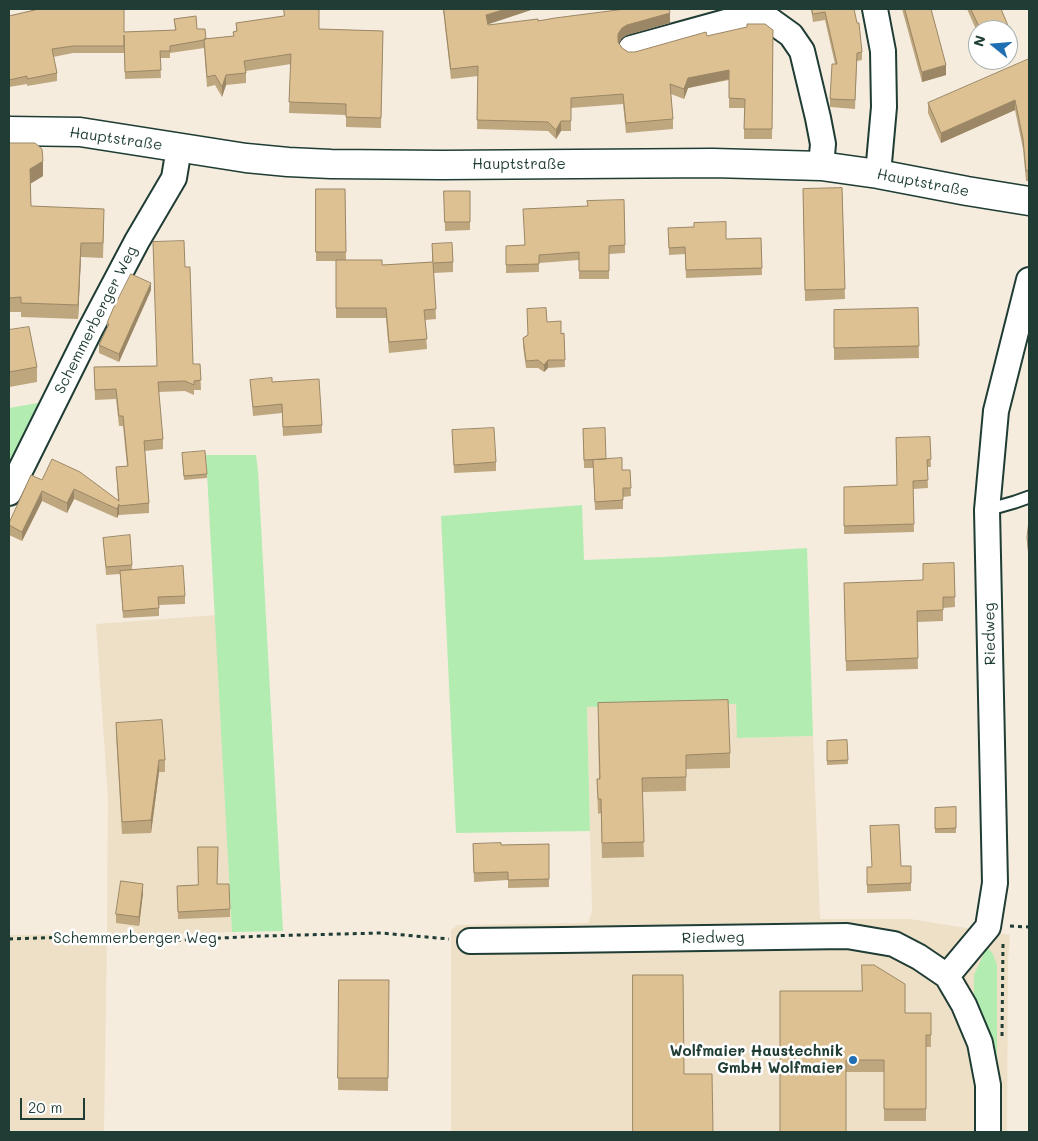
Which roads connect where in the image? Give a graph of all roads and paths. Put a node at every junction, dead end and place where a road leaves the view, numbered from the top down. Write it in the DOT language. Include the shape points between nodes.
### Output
graph roads {
  1 [pos="875,9"];
  2 [pos="631,48"];
  3 [pos="9,131"];
  4 [pos="179,148"];
  5 [pos="821,166"];
  6 [pos="878,174"];
  7 [pos="1029,201"];
  8 [pos="1029,280"];
  9 [pos="9,493"];
  10 [pos="1029,497"];
  11 [pos="987,510"];
  12 [pos="1003,936"];
  13 [pos="9,939"];
  14 [pos="470,940"];
  15 [pos="947,976"];
  16 [pos="1002,1043"];
  17 [pos="988,1132"];
  1 -- 6 [label="street" via="883,51 884,107"];
  2 -- 5 [label="street" via="740,18 766,17 791,35 802,51 823,144"];
  3 -- 4 [label="main road, Hauptstraße" via="80,132"];
  4 -- 5 [label="main road, Hauptstraße" via="246,158 331,164 713,163"];
  4 -- 9 [label="street, Schemmerberger Weg" via="174,178 137,240"];
  5 -- 6 [label="main road, Hauptstraße"];
  6 -- 7 [label="main road, Hauptstraße"];
  8 -- 11 [label="street, Riedweg" via="996,411"];
  10 -- 11 [label="lane"];
  11 -- 15 [label="street, Riedweg" via="995,883 988,928"];
  12 -- 16 [label="path"];
  13 -- 14 [label="path, Schemmerberger Weg" via="162,940 381,933"];
  14 -- 15 [label="street, Riedweg" via="848,936 894,944"];
  15 -- 17 [label="street, Riedweg" via="980,1043 988,1085"];
}
